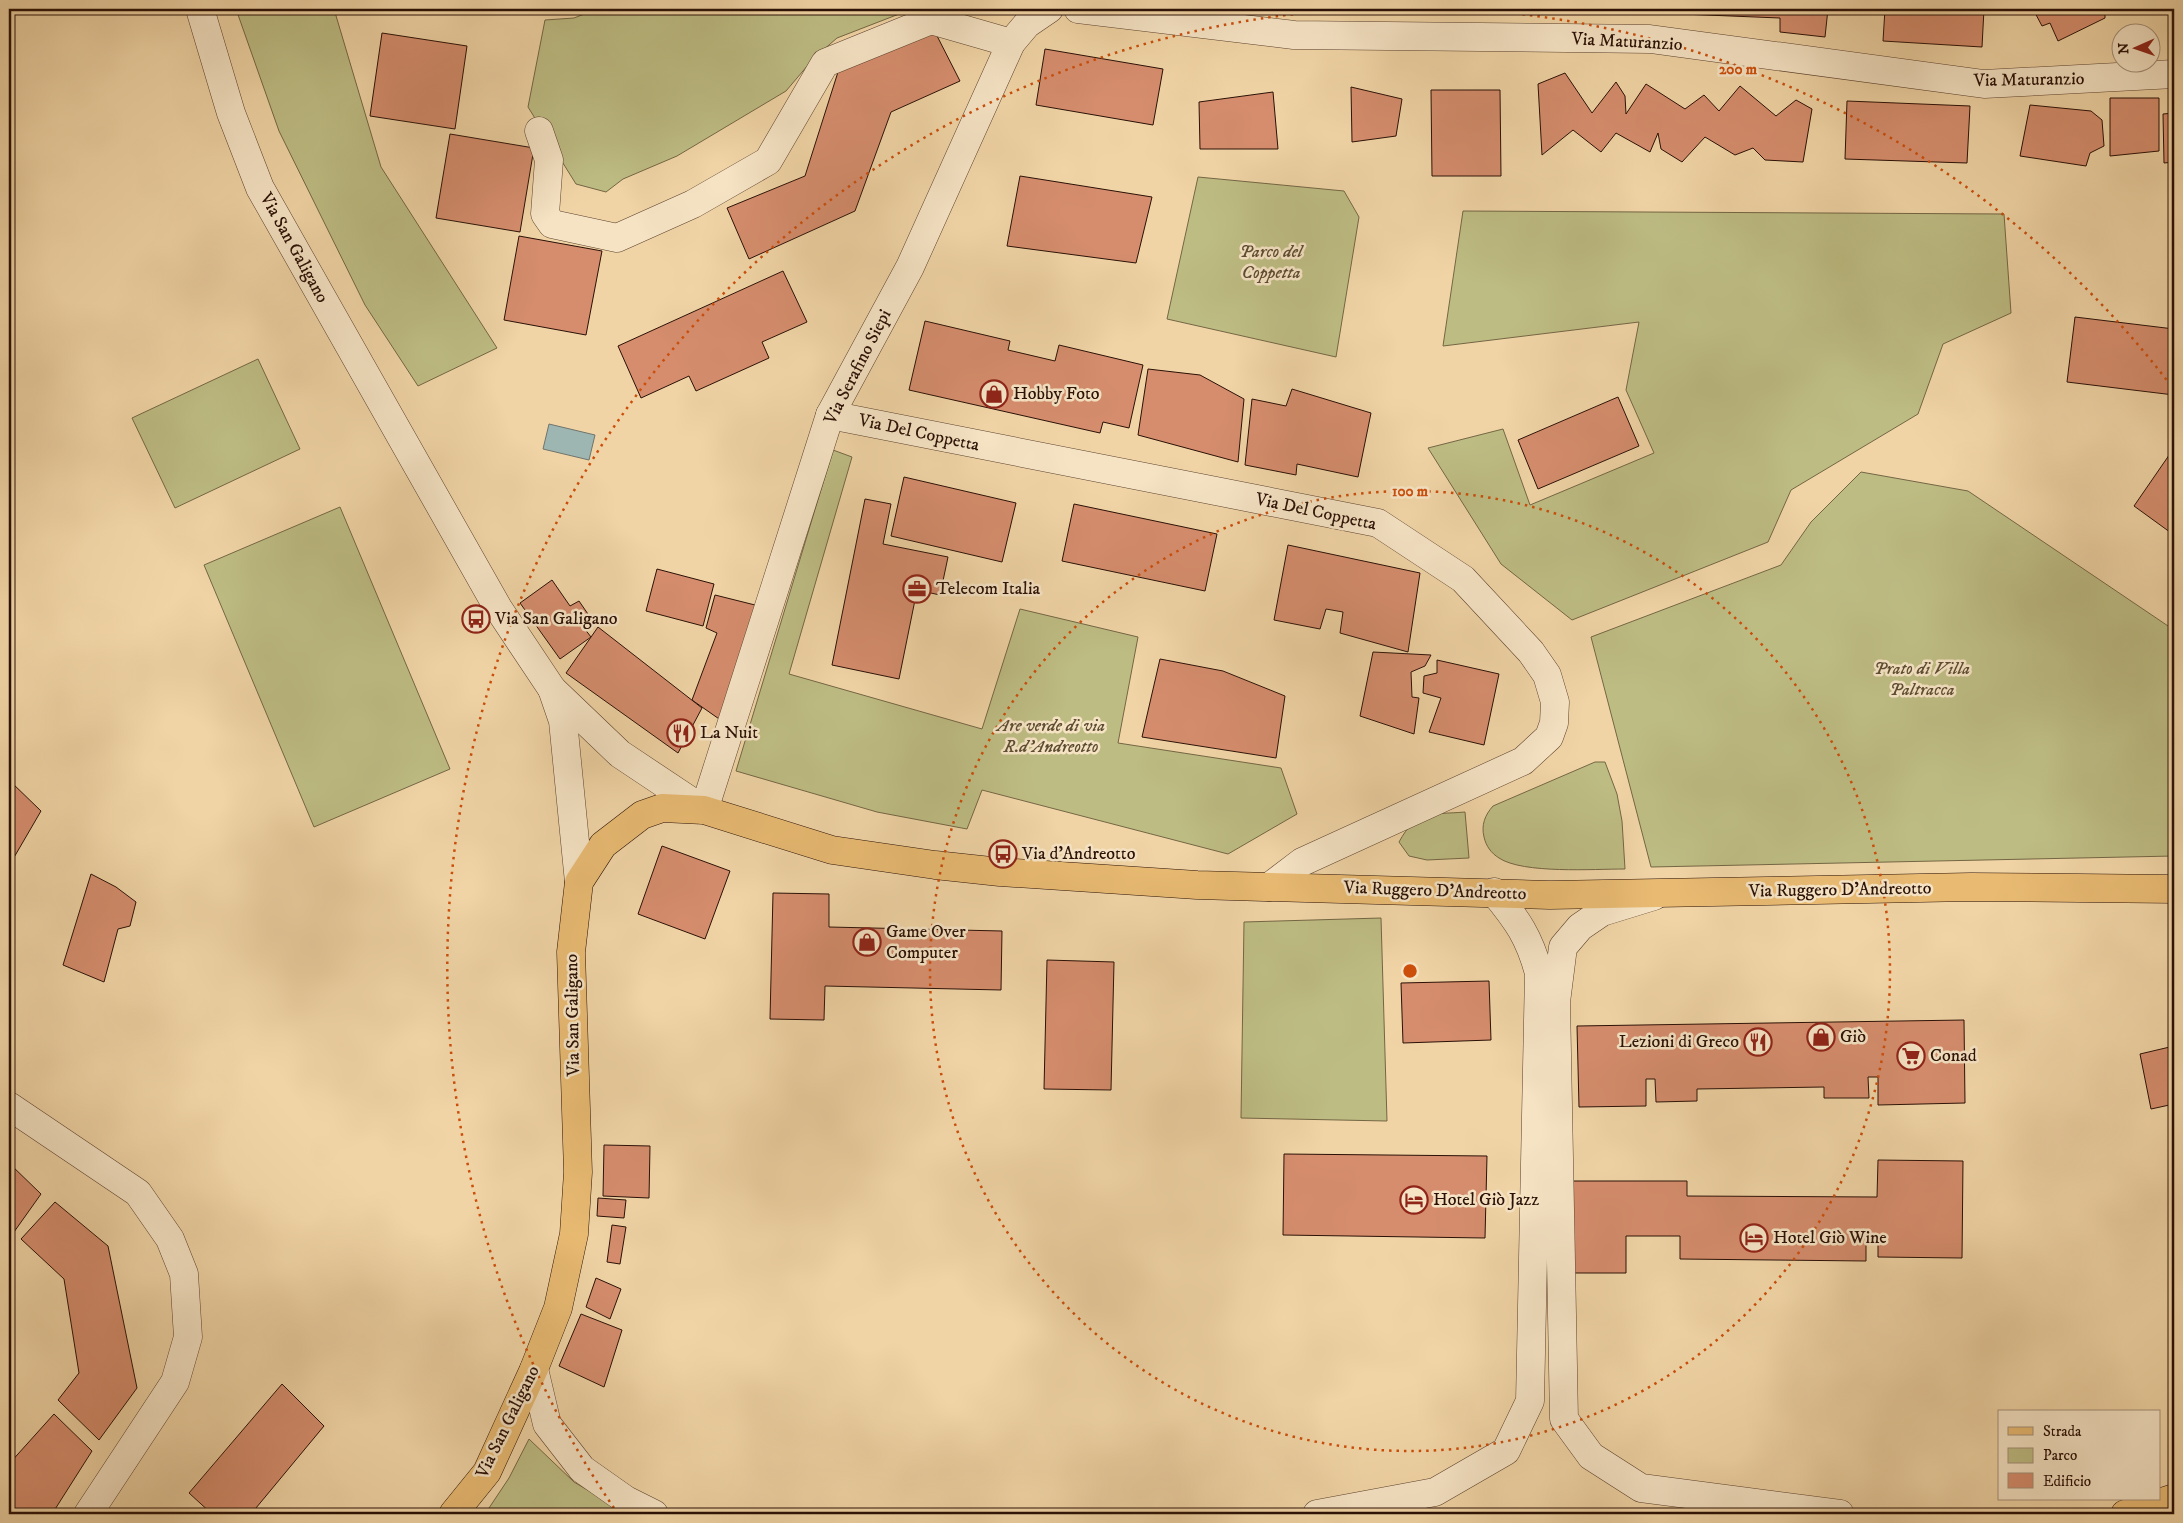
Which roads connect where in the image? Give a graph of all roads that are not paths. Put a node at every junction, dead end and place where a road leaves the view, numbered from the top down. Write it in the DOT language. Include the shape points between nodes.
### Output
graph roads {
  1 [pos="200,9"];
  2 [pos="1049,9"];
  3 [pos="1078,9"];
  4 [pos="1011,43"];
  5 [pos="2174,74"];
  6 [pos="539,131"];
  7 [pos="830,415"];
  8 [pos="552,689"];
  9 [pos="704,810"];
  10 [pos="579,882"];
  11 [pos="1269,887"];
  12 [pos="2174,889"];
  13 [pos="1494,892"];
  14 [pos="1662,893"];
  15 [pos="9,1106"];
  16 [pos="534,1369"];
  17 [pos="2174,1498"];
  18 [pos="88,1514"];
  19 [pos="453,1514"];
  20 [pos="654,1514"];
  21 [pos="1317,1514"];
  22 [pos="1840,1514"];
  23 [pos="2125,1514"];
  1 -- 8 [label="street, Via San Galigano" via="231,113 260,188 498,608"];
  2 -- 4 [label="street, Via Serafino Siepi" via="1027,24"];
  3 -- 5 [label="street, Via Maturanzio" via="1294,35 1650,39 1984,84"];
  4 -- 6 [label="street" via="931,20 825,63 768,161 693,204 617,238 552,224 545,214 549,160"];
  4 -- 7 [label="street, Via Serafino Siepi" via="910,268"];
  7 -- 9 [label="street, Via Serafino Siepi"];
  7 -- 11 [label="street, Via Del Coppetta" via="1378,523 1463,579 1531,652 1547,675 1555,702 1554,723 1548,737 1523,761 1302,862"];
  8 -- 9 [label="street, Via Ruggero D'Andreotto" via="620,754"];
  8 -- 10 [label="street, Via San Galigano" via="563,721"];
  9 -- 10 [label="main road, Via Ruggero D'Andreotto" via="662,808 642,815 603,845"];
  9 -- 11 [label="main road, Via Ruggero D'Andreotto" via="832,850 935,865 1177,884"];
  10 -- 16 [label="main road, Via San Galigano" via="571,952 578,1172 574,1234 558,1308"];
  11 -- 13 [label="main road, Via Ruggero D'Andreotto"];
  12 -- 14 [label="main road, Via Ruggero D'Andreotto" via="1971,888"];
  13 -- 14 [label="main road, Via Ruggero D'Andreotto" via="1550,895"];
  13 -- 21 [label="street" via="1518,921 1531,946 1539,973 1530,1401 1506,1451 1435,1492"];
  14 -- 22 [label="street" via="1602,912 1580,927 1563,947 1556,1002 1564,1419 1591,1456 1642,1488"];
  15 -- 18 [label="street" via="138,1193 170,1239 184,1274 188,1337 174,1382"];
  16 -- 19 [label="main road, Via San Galigano" via="487,1472"];
  16 -- 20 [label="street" via="547,1424 582,1469 626,1500"];
  17 -- 23 [label="main road"];
}
